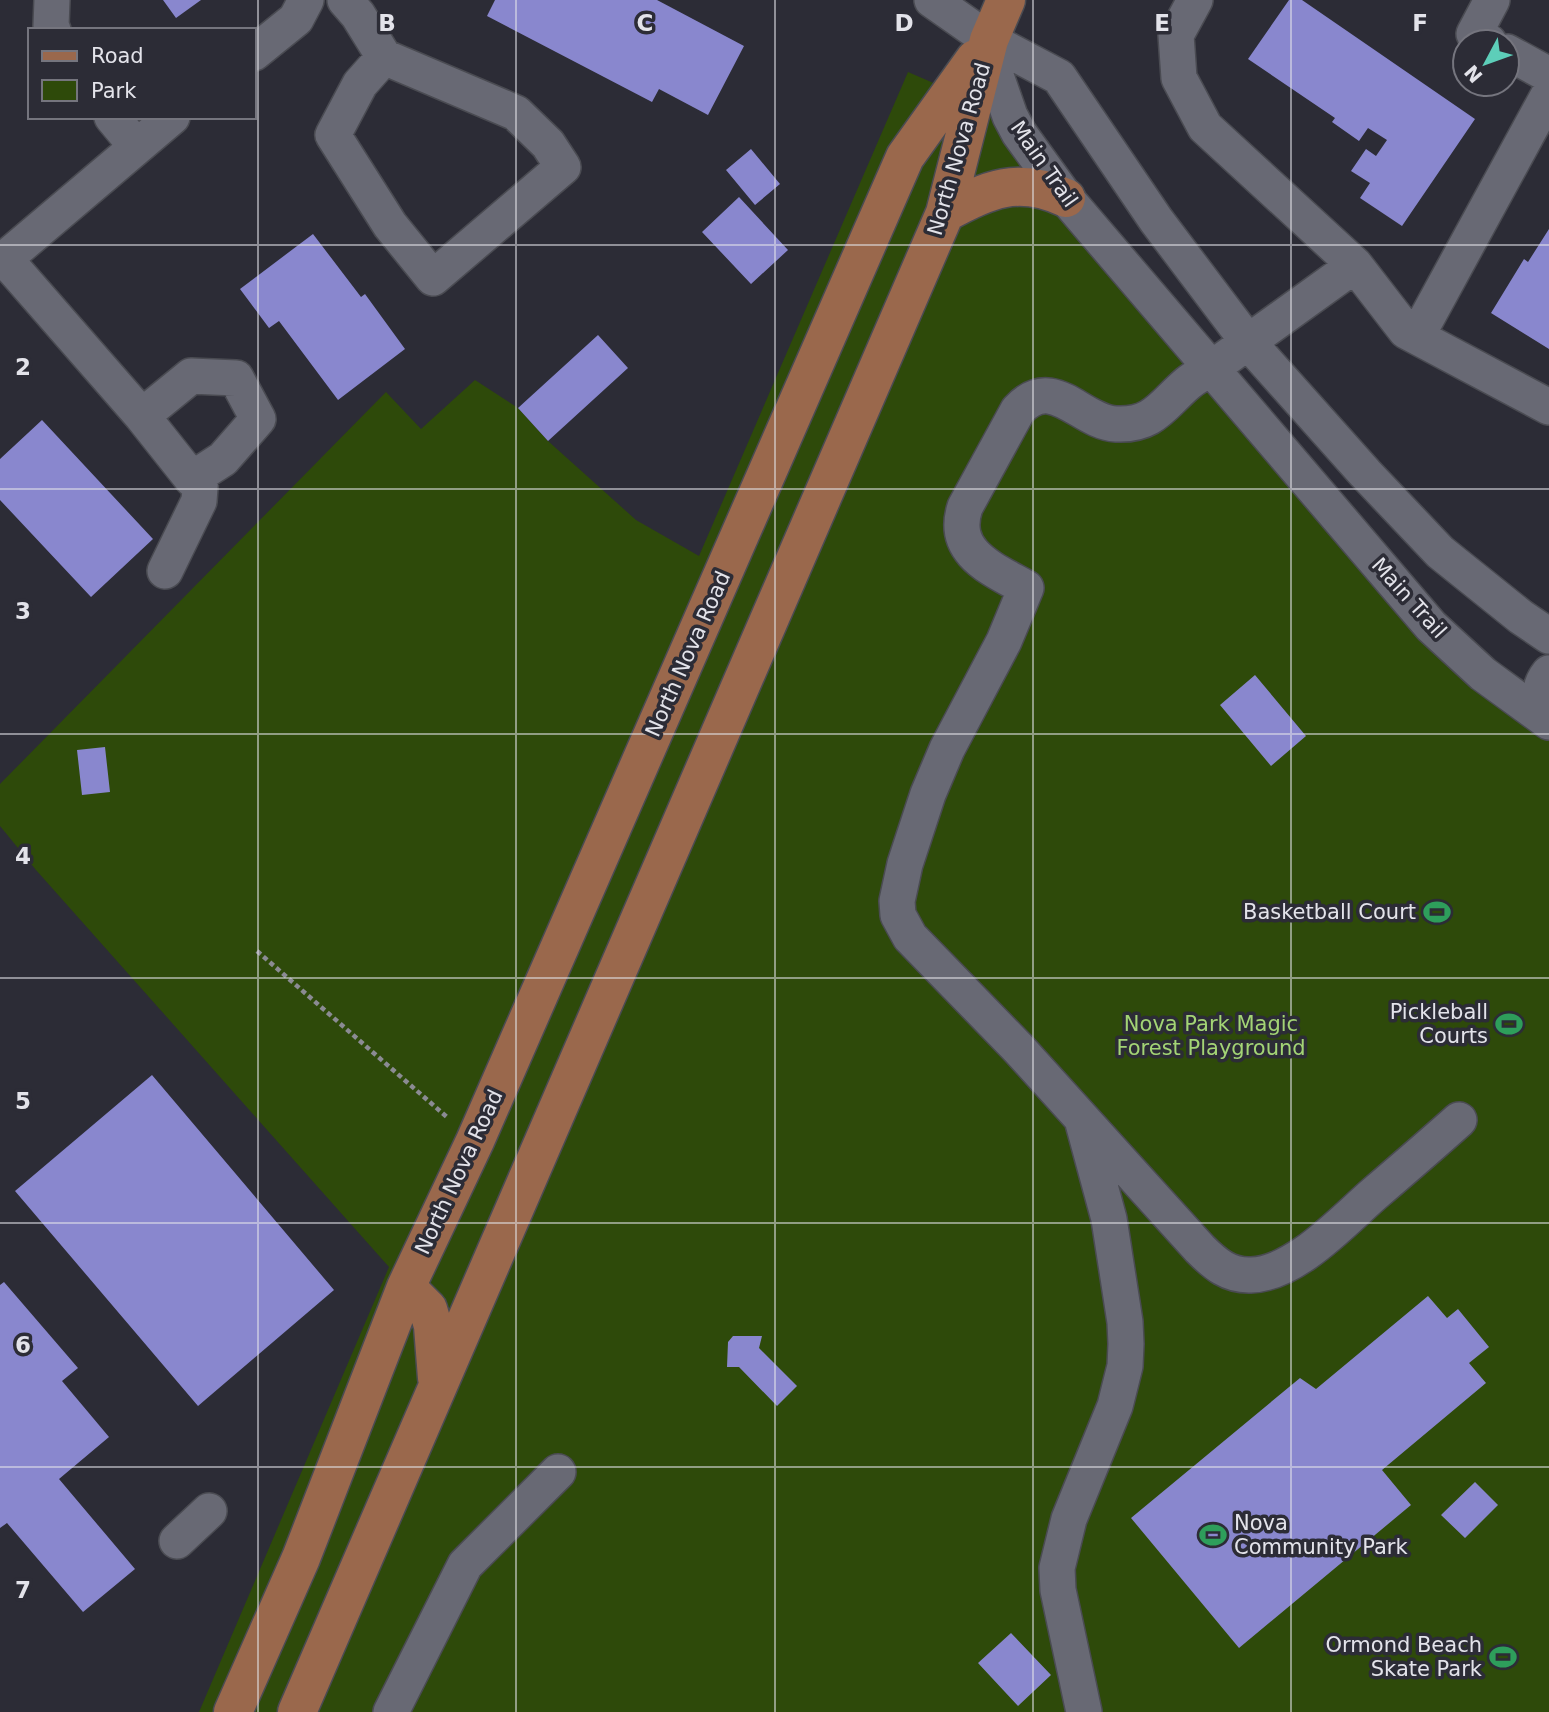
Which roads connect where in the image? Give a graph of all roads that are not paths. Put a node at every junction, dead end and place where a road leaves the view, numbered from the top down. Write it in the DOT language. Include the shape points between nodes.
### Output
graph roads {
  1 [pos="52,0"];
  2 [pos="306,0"];
  3 [pos="345,0"];
  4 [pos="932,0"];
  5 [pos="1006,0"];
  6 [pos="1195,0"];
  7 [pos="1493,0"];
  8 [pos="52,28"];
  9 [pos="1477,28"];
  10 [pos="989,40"];
  11 [pos="256,51"];
  12 [pos="384,57"];
  13 [pos="1521,60"];
  14 [pos="1549,75"];
  15 [pos="1549,94"];
  16 [pos="114,119"];
  17 [pos="170,119"];
  18 [pos="136,146"];
  19 [pos="1066,198"];
  20 [pos="945,213"];
  21 [pos="2,261"];
  22 [pos="1355,265"];
  23 [pos="1417,336"];
  24 [pos="1248,342"];
  25 [pos="1212,369"];
  26 [pos="1549,407"];
  27 [pos="142,416"];
  28 [pos="201,474"];
  29 [pos="165,571"];
  30 [pos="1549,636"];
  31 [pos="1549,673"];
  32 [pos="1549,720"];
  33 [pos="1081,1117"];
  34 [pos="1459,1120"];
  35 [pos="406,1287"];
  36 [pos="438,1387"];
  37 [pos="558,1472"];
  38 [pos="209,1511"];
  39 [pos="177,1541"];
  40 [pos="233,1712"];
  41 [pos="297,1712"];
  42 [pos="391,1712"];
  43 [pos="1084,1712"];
  1 -- 8 [label="street"];
  2 -- 11 [label="street" via="296,19"];
  3 -- 12 [label="street"];
  4 -- 10 [label="street"];
  5 -- 10 [label="main road"];
  6 -- 22 [label="street" via="1176,35 1179,78 1205,127"];
  7 -- 9 [label="street"];
  10 -- 19 [label="street, Main Trail" via="1010,116"];
  10 -- 20 [label="main road, North Nova Road"];
  10 -- 24 [label="street" via="1059,77 1156,220"];
  10 -- 35 [label="main road, North Nova Road" via="905,157 475,1141"];
  12 -- 12 [label="street" via="360,84 333,135 390,225 433,278 563,167 548,144 516,113"];
  13 -- 14 [label="street"];
  15 -- 23 [label="street"];
  16 -- 18 [label="street"];
  17 -- 18 [label="street"];
  18 -- 21 [label="street"];
  19 -- 20 [label="main road" via="1040,188 1004,188 977,195"];
  19 -- 25 [label="street, Main Trail"];
  20 -- 36 [label="main road, North Nova Road"];
  21 -- 27 [label="street"];
  22 -- 23 [label="street" via="1406,331"];
  22 -- 24 [label="street"];
  23 -- 26 [label="street"];
  24 -- 25 [label="street"];
  24 -- 30 [label="street" via="1440,552"];
  25 -- 32 [label="street, Main Trail" via="1431,626 1483,674"];
  25 -- 33 [label="street" via="1190,382 1156,414 1134,422 1103,422 1059,397 1030,400 1013,419 965,507 961,525 978,559 1026,588 928,794 899,887 898,915 910,937"];
  27 -- 28 [label="street" via="192,479"];
  27 -- 28 [label="street" via="191,376 236,378 258,419 223,459"];
  28 -- 29 [label="street" via="199,501"];
  31 -- 32 [label="street" via="1540,697"];
  33 -- 34 [label="street" via="1217,1265 1235,1274 1253,1275 1306,1252"];
  33 -- 43 [label="street" via="1109,1219 1126,1344 1115,1406 1069,1519 1057,1568"];
  35 -- 36 [label="main road" via="428,1309"];
  35 -- 40 [label="main road, North Nova Road" via="302,1558"];
  36 -- 41 [label="main road, North Nova Road"];
  37 -- 42 [label="street" via="465,1565"];
  38 -- 39 [label="street"];
}
